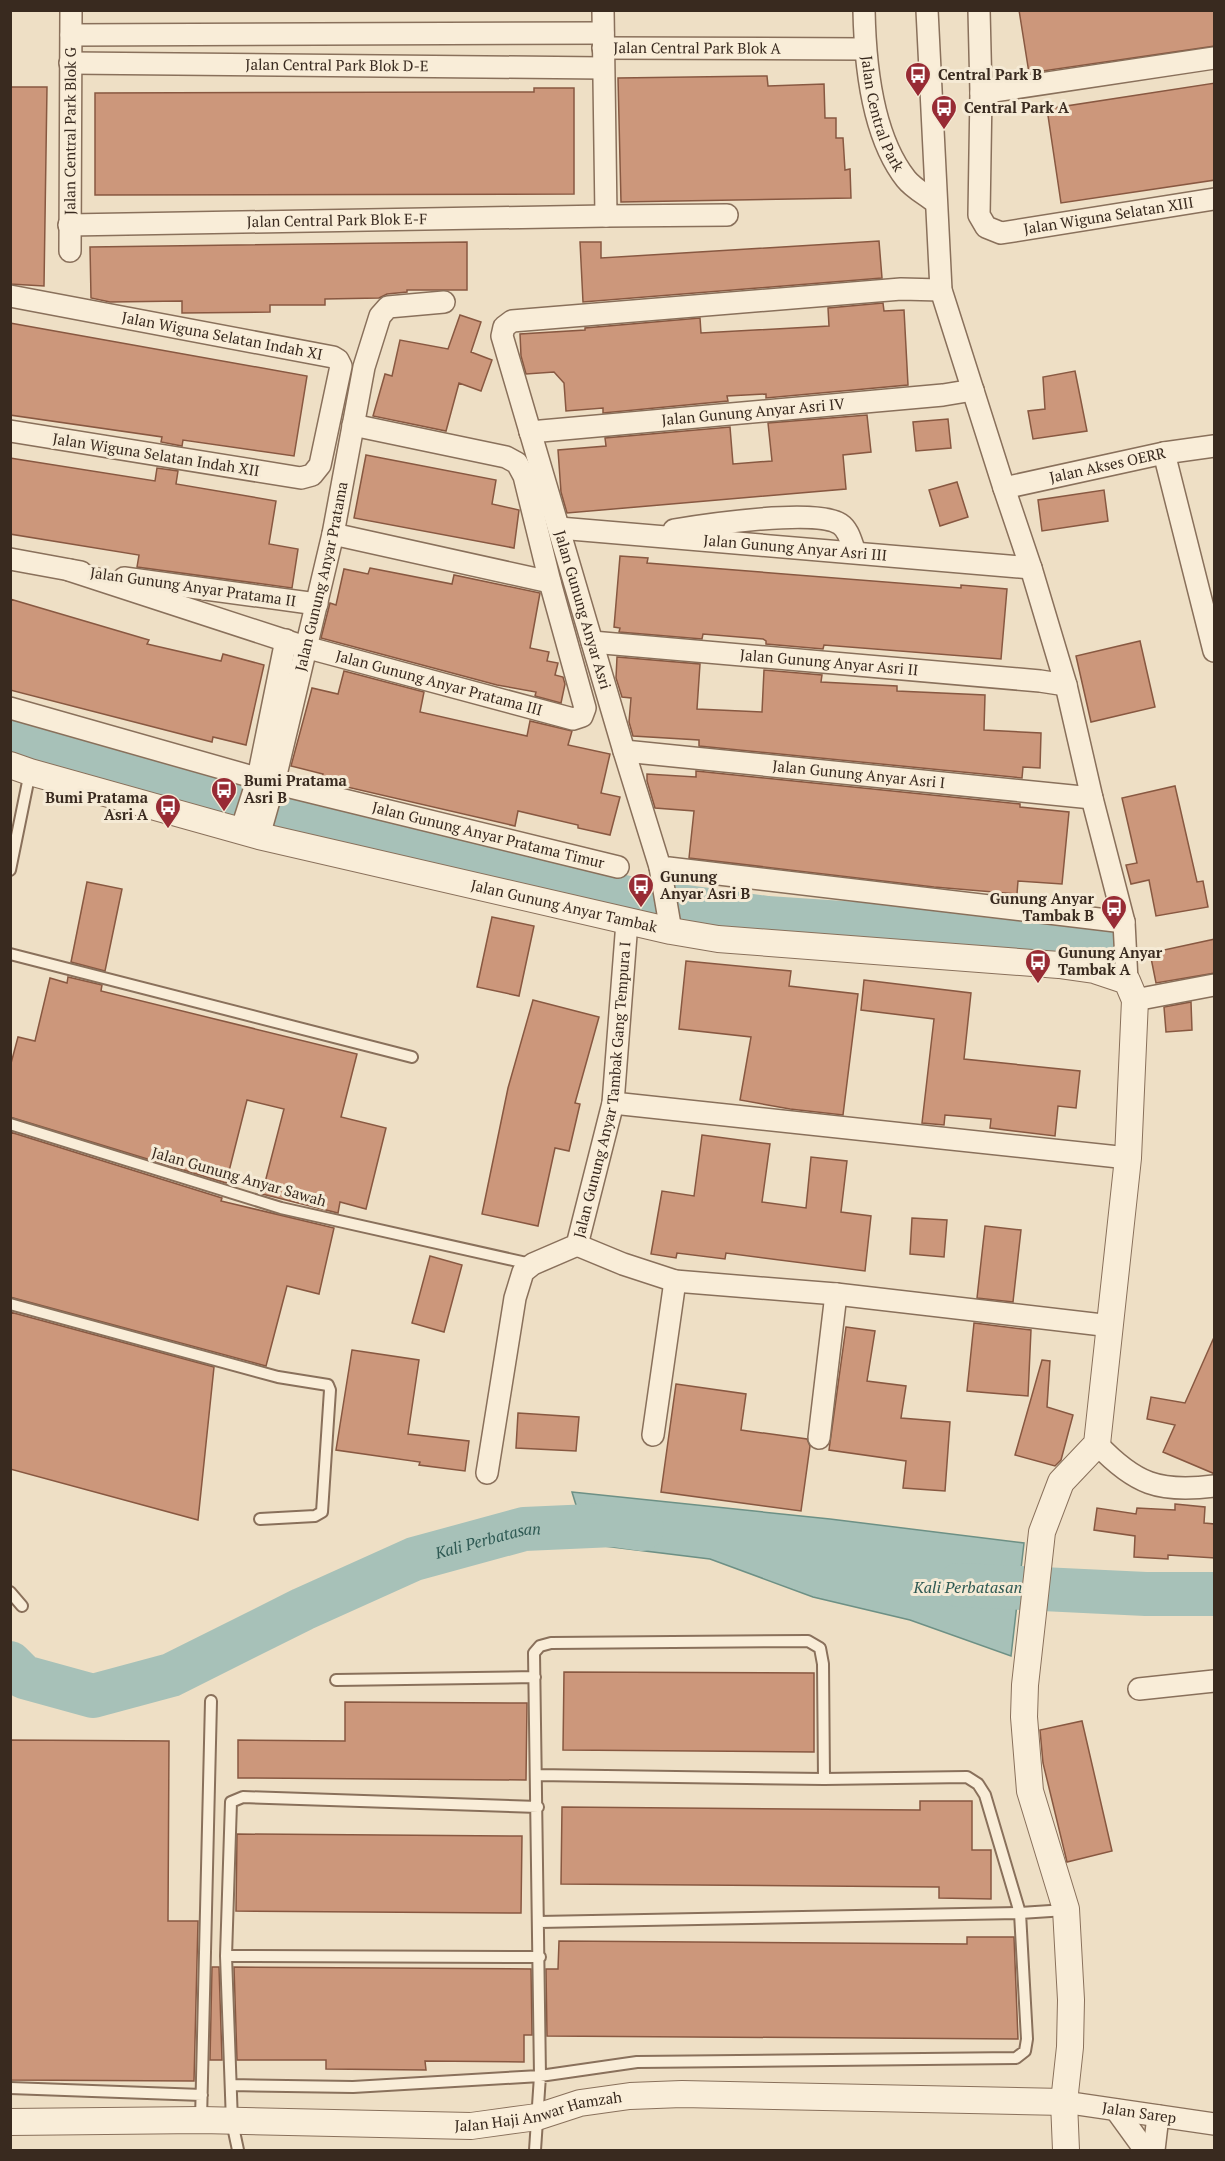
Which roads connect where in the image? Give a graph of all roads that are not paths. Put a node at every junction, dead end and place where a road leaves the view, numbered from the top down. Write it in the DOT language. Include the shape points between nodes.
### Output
graph roads {
  1 [pos="71,10"];
  2 [pos="603,10"];
  3 [pos="864,10"];
  4 [pos="927,10"];
  5 [pos="979,10"];
  6 [pos="71,35"];
  7 [pos="865,49"];
  8 [pos="603,50"];
  9 [pos="1215,58"];
  10 [pos="70,63"];
  11 [pos="981,93"];
  12 [pos="1215,199"];
  13 [pos="935,202"];
  14 [pos="727,215"];
  15 [pos="606,216"];
  16 [pos="69,225"];
  17 [pos="70,251"];
  18 [pos="941,290"];
  19 [pos="10,296"];
  20 [pos="444,302"];
  21 [pos="974,390"];
  22 [pos="353,425"];
  23 [pos="10,431"];
  24 [pos="530,432"];
  25 [pos="1215,446"];
  26 [pos="1164,453"];
  27 [pos="301,478"];
  28 [pos="1004,488"];
  29 [pos="559,528"];
  30 [pos="333,534"];
  31 [pos="640,536"];
  32 [pos="855,552"];
  33 [pos="10,559"];
  34 [pos="1031,567"];
  35 [pos="69,570"];
  36 [pos="550,582"];
  37 [pos="316,604"];
  38 [pos="592,642"];
  39 [pos="296,643"];
  40 [pos="1215,651"];
  41 [pos="1066,685"];
  42 [pos="10,708"];
  43 [pos="624,751"];
  44 [pos="20,769"];
  45 [pos="1092,798"];
  46 [pos="259,806"];
  47 [pos="618,867"];
  48 [pos="10,870"];
  49 [pos="661,872"];
  50 [pos="670,920"];
  51 [pos="627,922"];
  52 [pos="1124,922"];
  53 [pos="10,954"];
  54 [pos="1215,985"];
  55 [pos="1131,991"];
  56 [pos="412,1058"];
  57 [pos="613,1103"];
  58 [pos="10,1124"];
  59 [pos="1128,1158"];
  60 [pos="578,1245"];
  61 [pos="533,1264"];
  62 [pos="675,1281"];
  63 [pos="836,1294"];
  64 [pos="10,1304"];
  65 [pos="1111,1326"];
  66 [pos="653,1435"];
  67 [pos="819,1438"];
  68 [pos="1097,1444"];
  69 [pos="487,1473"];
  70 [pos="1215,1486"];
  71 [pos="260,1519"];
  72 [pos="10,1592"];
  73 [pos="22,1606"];
  74 [pos="535,1677"];
  75 [pos="336,1680"];
  76 [pos="1215,1681"];
  77 [pos="1139,1689"];
  78 [pos="211,1701"];
  79 [pos="536,1775"];
  80 [pos="824,1779"];
  81 [pos="538,1807"];
  82 [pos="1066,1910"];
  83 [pos="1020,1913"];
  84 [pos="539,1922"];
  85 [pos="226,1956"];
  86 [pos="540,1957"];
  87 [pos="540,2076"];
  88 [pos="231,2085"];
  89 [pos="10,2088"];
  90 [pos="202,2094"];
  91 [pos="1064,2102"];
  92 [pos="1158,2116"];
  93 [pos="537,2117"];
  94 [pos="1122,2117"];
  95 [pos="201,2120"];
  96 [pos="10,2122"];
  97 [pos="232,2122"];
  98 [pos="1215,2124"];
  99 [pos="238,2151"];
  100 [pos="535,2151"];
  101 [pos="1066,2151"];
  102 [pos="1145,2151"];
  103 [pos="1154,2151"];
  1 -- 6 [label="street, Jalan Central Park Blok G"];
  2 -- 8 [label="street"];
  3 -- 7 [label="street, Jalan Central Park"];
  4 -- 13 [label="street"];
  5 -- 11 [label="street"];
  6 -- 8 [label="street, Jalan Central Park Blok D-E"];
  6 -- 10 [label="street, Jalan Central Park Blok G"];
  7 -- 8 [label="street, Jalan Central Park Blok A"];
  7 -- 13 [label="street, Jalan Central Park" via="872,100 890,152 907,179"];
  8 -- 10 [label="street, Jalan Central Park Blok D-E"];
  8 -- 15 [label="street, Jalan Central Park Blok A"];
  9 -- 11 [label="street"];
  10 -- 16 [label="street, Jalan Central Park Blok G"];
  11 -- 12 [label="street, Jalan Wiguna Selatan XIII" via="979,215 986,227 1001,233"];
  13 -- 18 [label="street"];
  14 -- 15 [label="street"];
  15 -- 16 [label="street, Jalan Central Park Blok E-F"];
  16 -- 17 [label="street, Jalan Central Park Blok G"];
  18 -- 21 [label="street"];
  18 -- 24 [label="street, Jalan Gunung Anyar Asri" via="901,289 512,321 504,327 502,336"];
  19 -- 27 [label="street, Jalan Wiguna Selatan Indah XI" via="338,360 341,366 320,465 312,475"];
  20 -- 22 [label="street, Jalan Gunung Anyar Pratama" via="388,307 380,316 364,367"];
  21 -- 24 [label="street, Jalan Gunung Anyar Asri IV"];
  21 -- 28 [label="street"];
  22 -- 30 [label="street, Jalan Gunung Anyar Pratama"];
  22 -- 36 [label="street" via="506,457 517,463 524,476"];
  23 -- 27 [label="street, Jalan Wiguna Selatan Indah XII"];
  24 -- 29 [label="street, Jalan Gunung Anyar Asri"];
  25 -- 26 [label="street, Jalan Akses OERR"];
  26 -- 28 [label="street, Jalan Akses OERR"];
  26 -- 40 [label="street"];
  28 -- 34 [label="street"];
  29 -- 31 [label="street, Jalan Gunung Anyar Asri III"];
  29 -- 38 [label="street, Jalan Gunung Anyar Asri"];
  30 -- 36 [label="street"];
  30 -- 37 [label="street, Jalan Gunung Anyar Pratama"];
  31 -- 32 [label="street, Jalan Gunung Anyar Asri III"];
  31 -- 32 [label="street" via="720,522 800,517 839,523"];
  32 -- 34 [label="street, Jalan Gunung Anyar Asri III"];
  33 -- 35 [label="street, Jalan Gunung Anyar Pratama II"];
  34 -- 41 [label="street"];
  35 -- 37 [label="street, Jalan Gunung Anyar Pratama II"];
  35 -- 39 [label="street, Jalan Gunung Anyar Pratama II"];
  36 -- 39 [label="street, Jalan Gunung Anyar Pratama III" via="585,708 582,716 573,719"];
  37 -- 39 [label="street, Jalan Gunung Anyar Pratama"];
  38 -- 41 [label="street, Jalan Gunung Anyar Asri II"];
  38 -- 43 [label="street, Jalan Gunung Anyar Asri"];
  39 -- 46 [label="street, Jalan Gunung Anyar Pratama"];
  41 -- 45 [label="street"];
  42 -- 46 [label="street, Jalan Gunung Anyar Pratama Timur"];
  43 -- 45 [label="street, Jalan Gunung Anyar Asri I"];
  43 -- 49 [label="street, Jalan Gunung Anyar Asri"];
  44 -- 46 [label="street, Jalan Gunung Anyar Tambak"];
  44 -- 48 [label="lane"];
  45 -- 52 [label="street"];
  46 -- 47 [label="street, Jalan Gunung Anyar Pratama Timur"];
  46 -- 51 [label="street, Jalan Gunung Anyar Tambak"];
  49 -- 50 [label="street, Jalan Gunung Anyar Asri"];
  49 -- 52 [label="street"];
  50 -- 51 [label="street, Jalan Gunung Anyar Tambak"];
  50 -- 55 [label="street, Jalan Gunung Anyar Tambak" via="718,939 1094,970"];
  51 -- 57 [label="street, Jalan Gunung Anyar Tambak Gang Tempura I"];
  52 -- 55 [label="street"];
  53 -- 56 [label="lane"];
  54 -- 55 [label="street"];
  55 -- 59 [label="street"];
  57 -- 59 [label="street"];
  57 -- 60 [label="street, Jalan Gunung Anyar Tambak Gang Tempura I"];
  58 -- 61 [label="lane, Jalan Gunung Anyar Sawah" via="280,1208"];
  59 -- 65 [label="street"];
  60 -- 61 [label="street, Jalan Gunung Anyar Tambak Gang Tempura I"];
  60 -- 62 [label="street"];
  61 -- 69 [label="street" via="523,1272 515,1299"];
  62 -- 63 [label="street"];
  62 -- 66 [label="street"];
  63 -- 65 [label="street"];
  63 -- 67 [label="street"];
  64 -- 71 [label="lane" via="278,1377 328,1385 322,1512 315,1516"];
  65 -- 68 [label="street"];
  68 -- 70 [label="street" via="1118,1466 1152,1485 1186,1490"];
  68 -- 82 [label="street" via="1061,1482 1042,1532 1025,1685 1030,1791"];
  72 -- 73 [label="lane"];
  74 -- 75 [label="lane"];
  74 -- 79 [label="lane"];
  74 -- 80 [label="lane" via="534,1653 551,1643 808,1641 820,1648 823,1664"];
  76 -- 77 [label="street"];
  78 -- 90 [label="lane"];
  79 -- 80 [label="lane"];
  79 -- 81 [label="lane"];
  80 -- 83 [label="lane" via="968,1777 985,1796"];
  81 -- 84 [label="lane"];
  81 -- 85 [label="lane" via="236,1798 231,1802"];
  82 -- 83 [label="lane"];
  82 -- 91 [label="street" via="1071,2000"];
  83 -- 84 [label="lane"];
  83 -- 87 [label="lane" via="1027,2039 1025,2051 1016,2058 637,2062"];
  84 -- 86 [label="lane"];
  85 -- 86 [label="lane"];
  85 -- 88 [label="lane"];
  86 -- 87 [label="lane"];
  87 -- 88 [label="lane" via="353,2087"];
  87 -- 93 [label="lane"];
  88 -- 97 [label="lane"];
  89 -- 90 [label="lane"];
  90 -- 95 [label="lane"];
  91 -- 93 [label="street, Jalan Haji Anwar Hamzah" via="682,2094 579,2103"];
  91 -- 94 [label="street, Jalan Sarep"];
  91 -- 101 [label="street"];
  92 -- 94 [label="street, Jalan Sarep"];
  92 -- 98 [label="street, Jalan Sarep"];
  92 -- 103 [label="street"];
  93 -- 97 [label="street, Jalan Haji Anwar Hamzah" via="471,2126"];
  93 -- 100 [label="lane"];
  94 -- 102 [label="street"];
  95 -- 96 [label="street, Jalan Haji Anwar Hamzah"];
  95 -- 97 [label="street, Jalan Haji Anwar Hamzah"];
  97 -- 99 [label="lane"];
}
